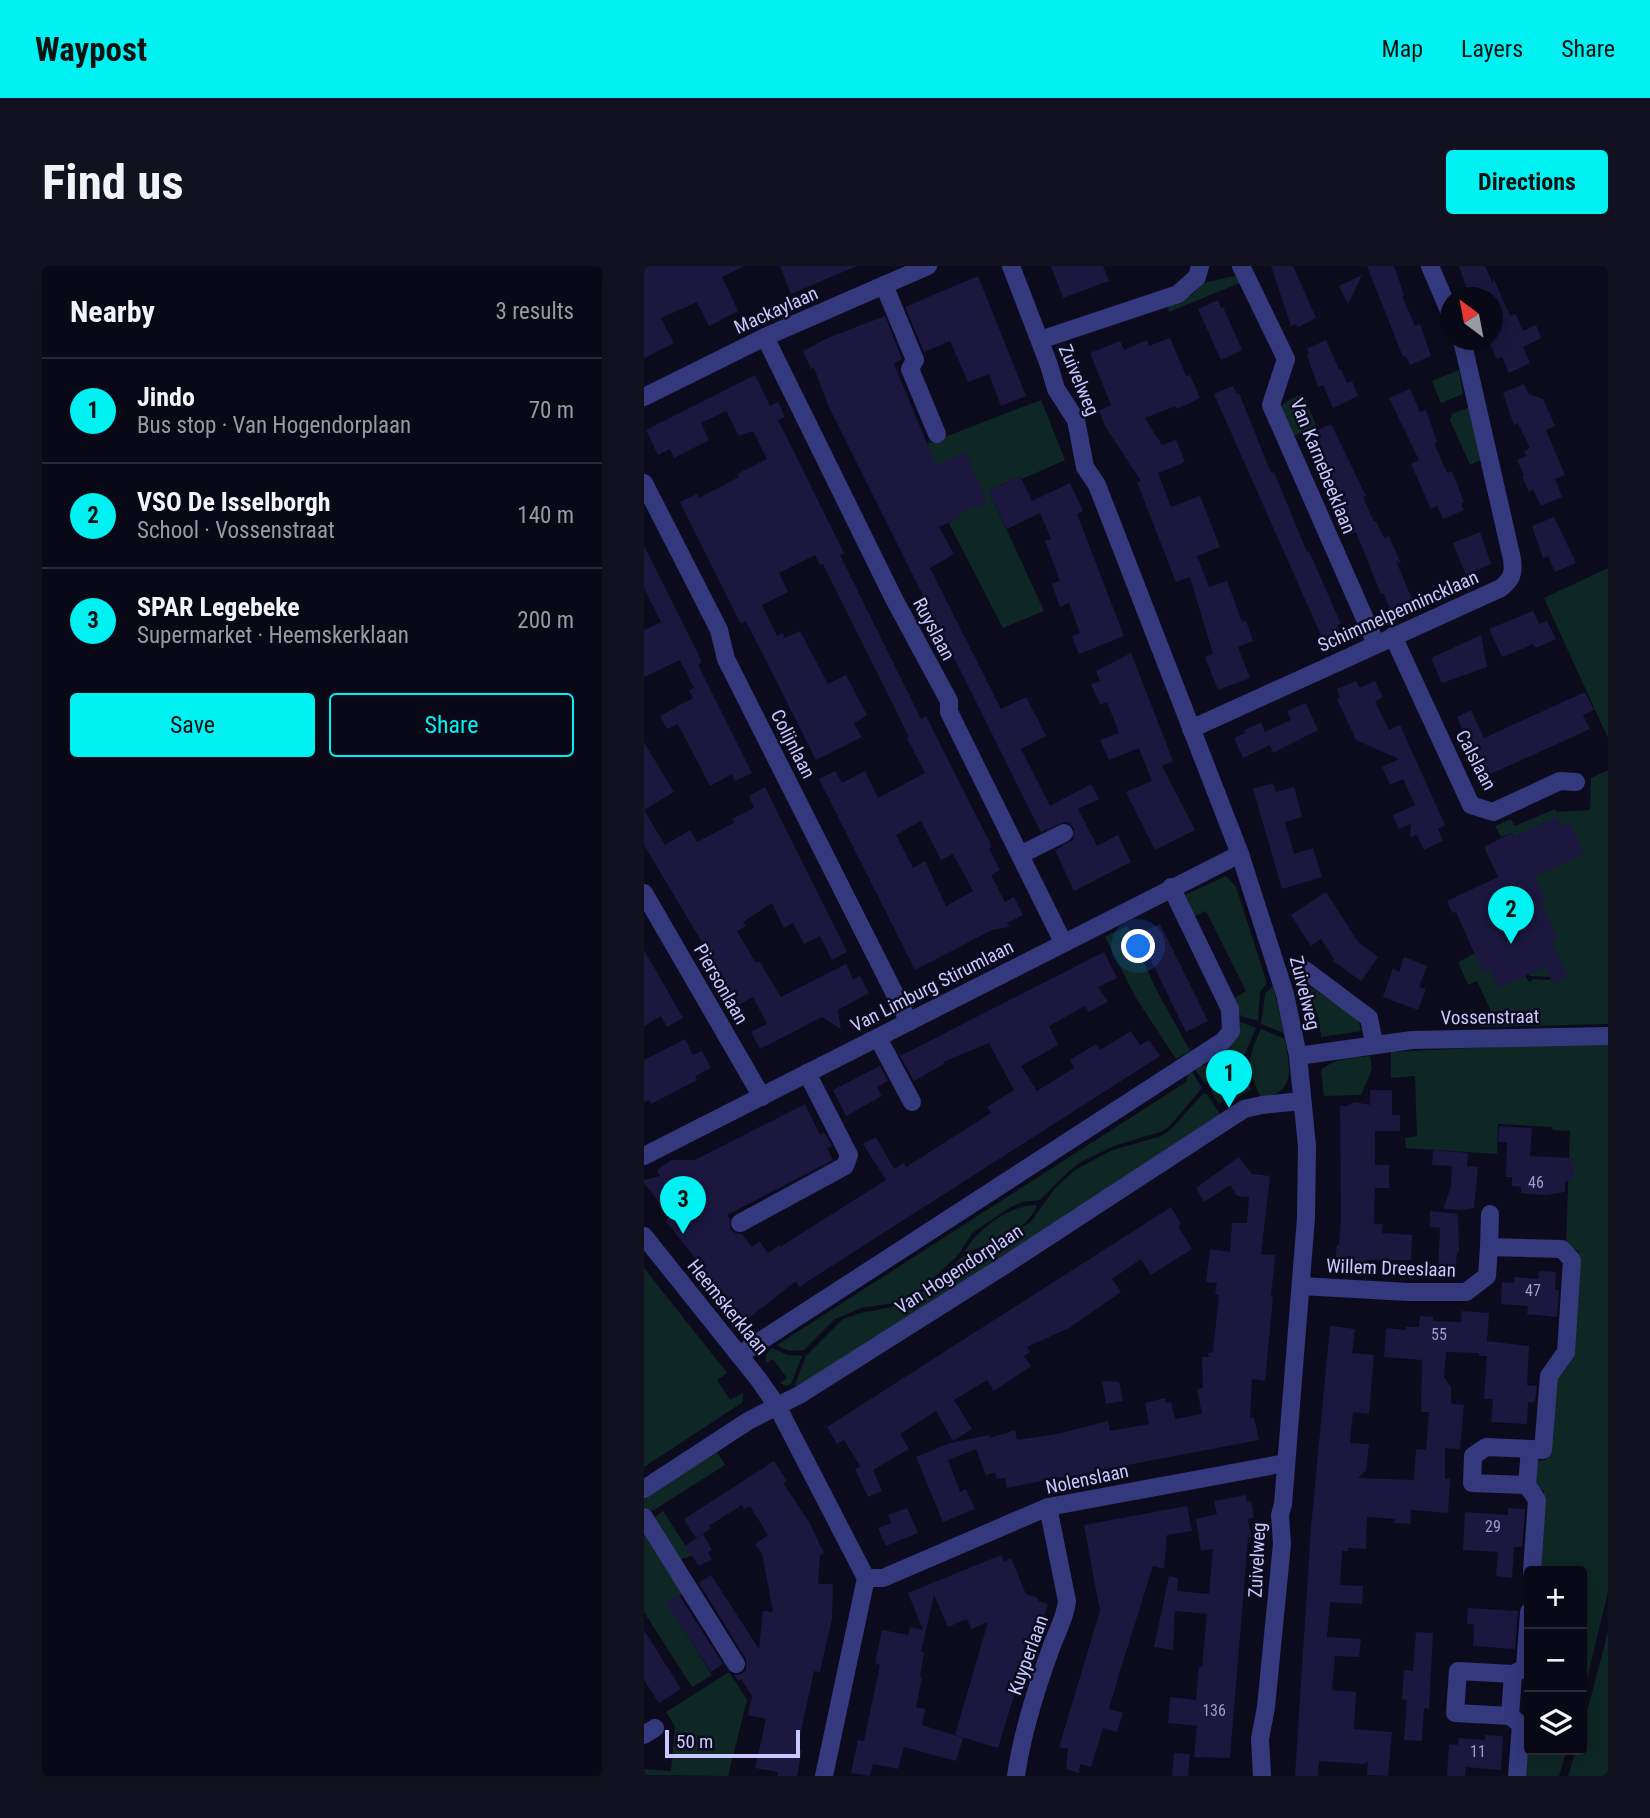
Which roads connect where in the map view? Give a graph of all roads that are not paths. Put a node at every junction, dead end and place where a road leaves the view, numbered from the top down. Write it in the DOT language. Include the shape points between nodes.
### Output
graph roads {
  1 [pos="928,266"];
  2 [pos="1011,266"];
  3 [pos="1200,266"];
  4 [pos="1207,266"];
  5 [pos="1241,266"];
  6 [pos="1430,266"];
  7 [pos="884,285"];
  8 [pos="1440,288"];
  9 [pos="765,337"];
  10 [pos="1040,340"];
  11 [pos="1464,350"];
  12 [pos="644,397"];
  13 [pos="937,434"];
  14 [pos="644,483"];
  15 [pos="1393,636"];
  16 [pos="1376,644"];
  17 [pos="1191,729"];
  18 [pos="1576,782"];
  19 [pos="1064,833"];
  20 [pos="1240,854"];
  21 [pos="1020,855"];
  22 [pos="1171,887"];
  23 [pos="644,893"];
  24 [pos="1063,942"];
  25 [pos="1304,970"];
  26 [pos="909,1022"];
  27 [pos="1608,1036"];
  28 [pos="878,1038"];
  29 [pos="1374,1043"];
  30 [pos="1298,1056"];
  31 [pos="807,1073"];
  32 [pos="762,1097"];
  33 [pos="1301,1101"];
  34 [pos="912,1102"];
  35 [pos="644,1156"];
  36 [pos="1490,1214"];
  37 [pos="740,1223"];
  38 [pos="644,1236"];
  39 [pos="1489,1247"];
  40 [pos="1301,1286"];
  41 [pos="739,1355"];
  42 [pos="777,1406"];
  43 [pos="1530,1449"];
  44 [pos="1286,1463"];
  45 [pos="1527,1485"];
  46 [pos="644,1489"];
  47 [pos="1048,1507"];
  48 [pos="644,1517"];
  49 [pos="1532,1566"];
  50 [pos="866,1578"];
  51 [pos="1528,1629"];
  52 [pos="736,1664"];
  53 [pos="1513,1674"];
  54 [pos="1510,1716"];
  55 [pos="824,1776"];
  56 [pos="1016,1776"];
  57 [pos="1262,1776"];
  58 [pos="1517,1776"];
  1 -- 7 [label="street, Mackaylaan"];
  2 -- 10 [label="street, Zuivelweg"];
  3 -- 4 [label="street"];
  3 -- 10 [label="street" via="1197,277 1178,293"];
  5 -- 16 [label="street, Van Karnebeeklaan" via="1286,359 1271,405"];
  6 -- 8 [label="street"];
  7 -- 9 [label="street, Mackaylaan"];
  7 -- 13 [label="street" via="915,360 910,369"];
  9 -- 12 [label="street, Mackaylaan"];
  9 -- 21 [label="street, Ruyslaan" via="894,600 949,701 949,712"];
  10 -- 17 [label="street, Zuivelweg" via="1056,389 1076,420 1086,467 1097,485"];
  11 -- 15 [label="street, Schimmelpennincklaan" via="1513,573 1501,588"];
  14 -- 26 [label="street, Colijnlaan" via="719,630 726,659"];
  15 -- 16 [label="street, Schimmelpennincklaan"];
  15 -- 18 [label="street, Calslaan" via="1471,805 1493,812 1560,781"];
  16 -- 17 [label="street, Schimmelpennincklaan"];
  17 -- 20 [label="street, Zuivelweg"];
  19 -- 21 [label="street"];
  20 -- 22 [label="street, Van Limburg Stirumlaan"];
  20 -- 30 [label="street, Zuivelweg" via="1286,994"];
  21 -- 24 [label="street, Ruyslaan"];
  22 -- 24 [label="street, Van Limburg Stirumlaan"];
  22 -- 41 [label="street" via="1230,1009 1231,1031 1223,1041"];
  23 -- 32 [label="street, Piersonlaan"];
  24 -- 26 [label="street, Van Limburg Stirumlaan"];
  25 -- 29 [label="street" via="1369,1018"];
  26 -- 28 [label="street, Van Limburg Stirumlaan"];
  27 -- 29 [label="street, Vossenstraat"];
  28 -- 31 [label="street, Van Limburg Stirumlaan"];
  28 -- 34 [label="street"];
  29 -- 30 [label="street, Vossenstraat"];
  30 -- 33 [label="street, Zuivelweg"];
  31 -- 32 [label="street, Van Limburg Stirumlaan"];
  31 -- 37 [label="street" via="849,1154 845,1166"];
  32 -- 35 [label="street, Van Limburg Stirumlaan"];
  33 -- 40 [label="street, Zuivelweg" via="1307,1146"];
  33 -- 42 [label="street, Van Hogendorplaan" via="1244,1109"];
  36 -- 39 [label="street, Willem Dreeslaan"];
  38 -- 41 [label="street, Heemskerklaan"];
  39 -- 40 [label="street, Willem Dreeslaan" via="1486,1276 1466,1292"];
  39 -- 43 [label="street" via="1562,1249 1573,1260 1566,1352 1549,1376 1543,1450"];
  40 -- 44 [label="street, Zuivelweg"];
  41 -- 42 [label="street, Heemskerklaan"];
  42 -- 46 [label="street, Van Hogendorplaan"];
  42 -- 50 [label="street, Heemskerklaan"];
  43 -- 45 [label="street"];
  43 -- 45 [label="street" via="1486,1447 1472,1457 1472,1483"];
  44 -- 47 [label="street, Nolenslaan"];
  44 -- 57 [label="street, Zuivelweg" via="1282,1544 1260,1739"];
  45 -- 49 [label="street" via="1537,1500"];
  47 -- 50 [label="street, Nolenslaan" via="883,1577"];
  47 -- 56 [label="street, Kuyperlaan" via="1067,1601 1029,1717"];
  48 -- 52 [label="street"];
  50 -- 55 [label="street"];
  51 -- 53 [label="street" via="1525,1668"];
  53 -- 54 [label="street"];
  53 -- 54 [label="street" via="1458,1671 1455,1713"];
  54 -- 58 [label="street" via="1521,1725"];
}
